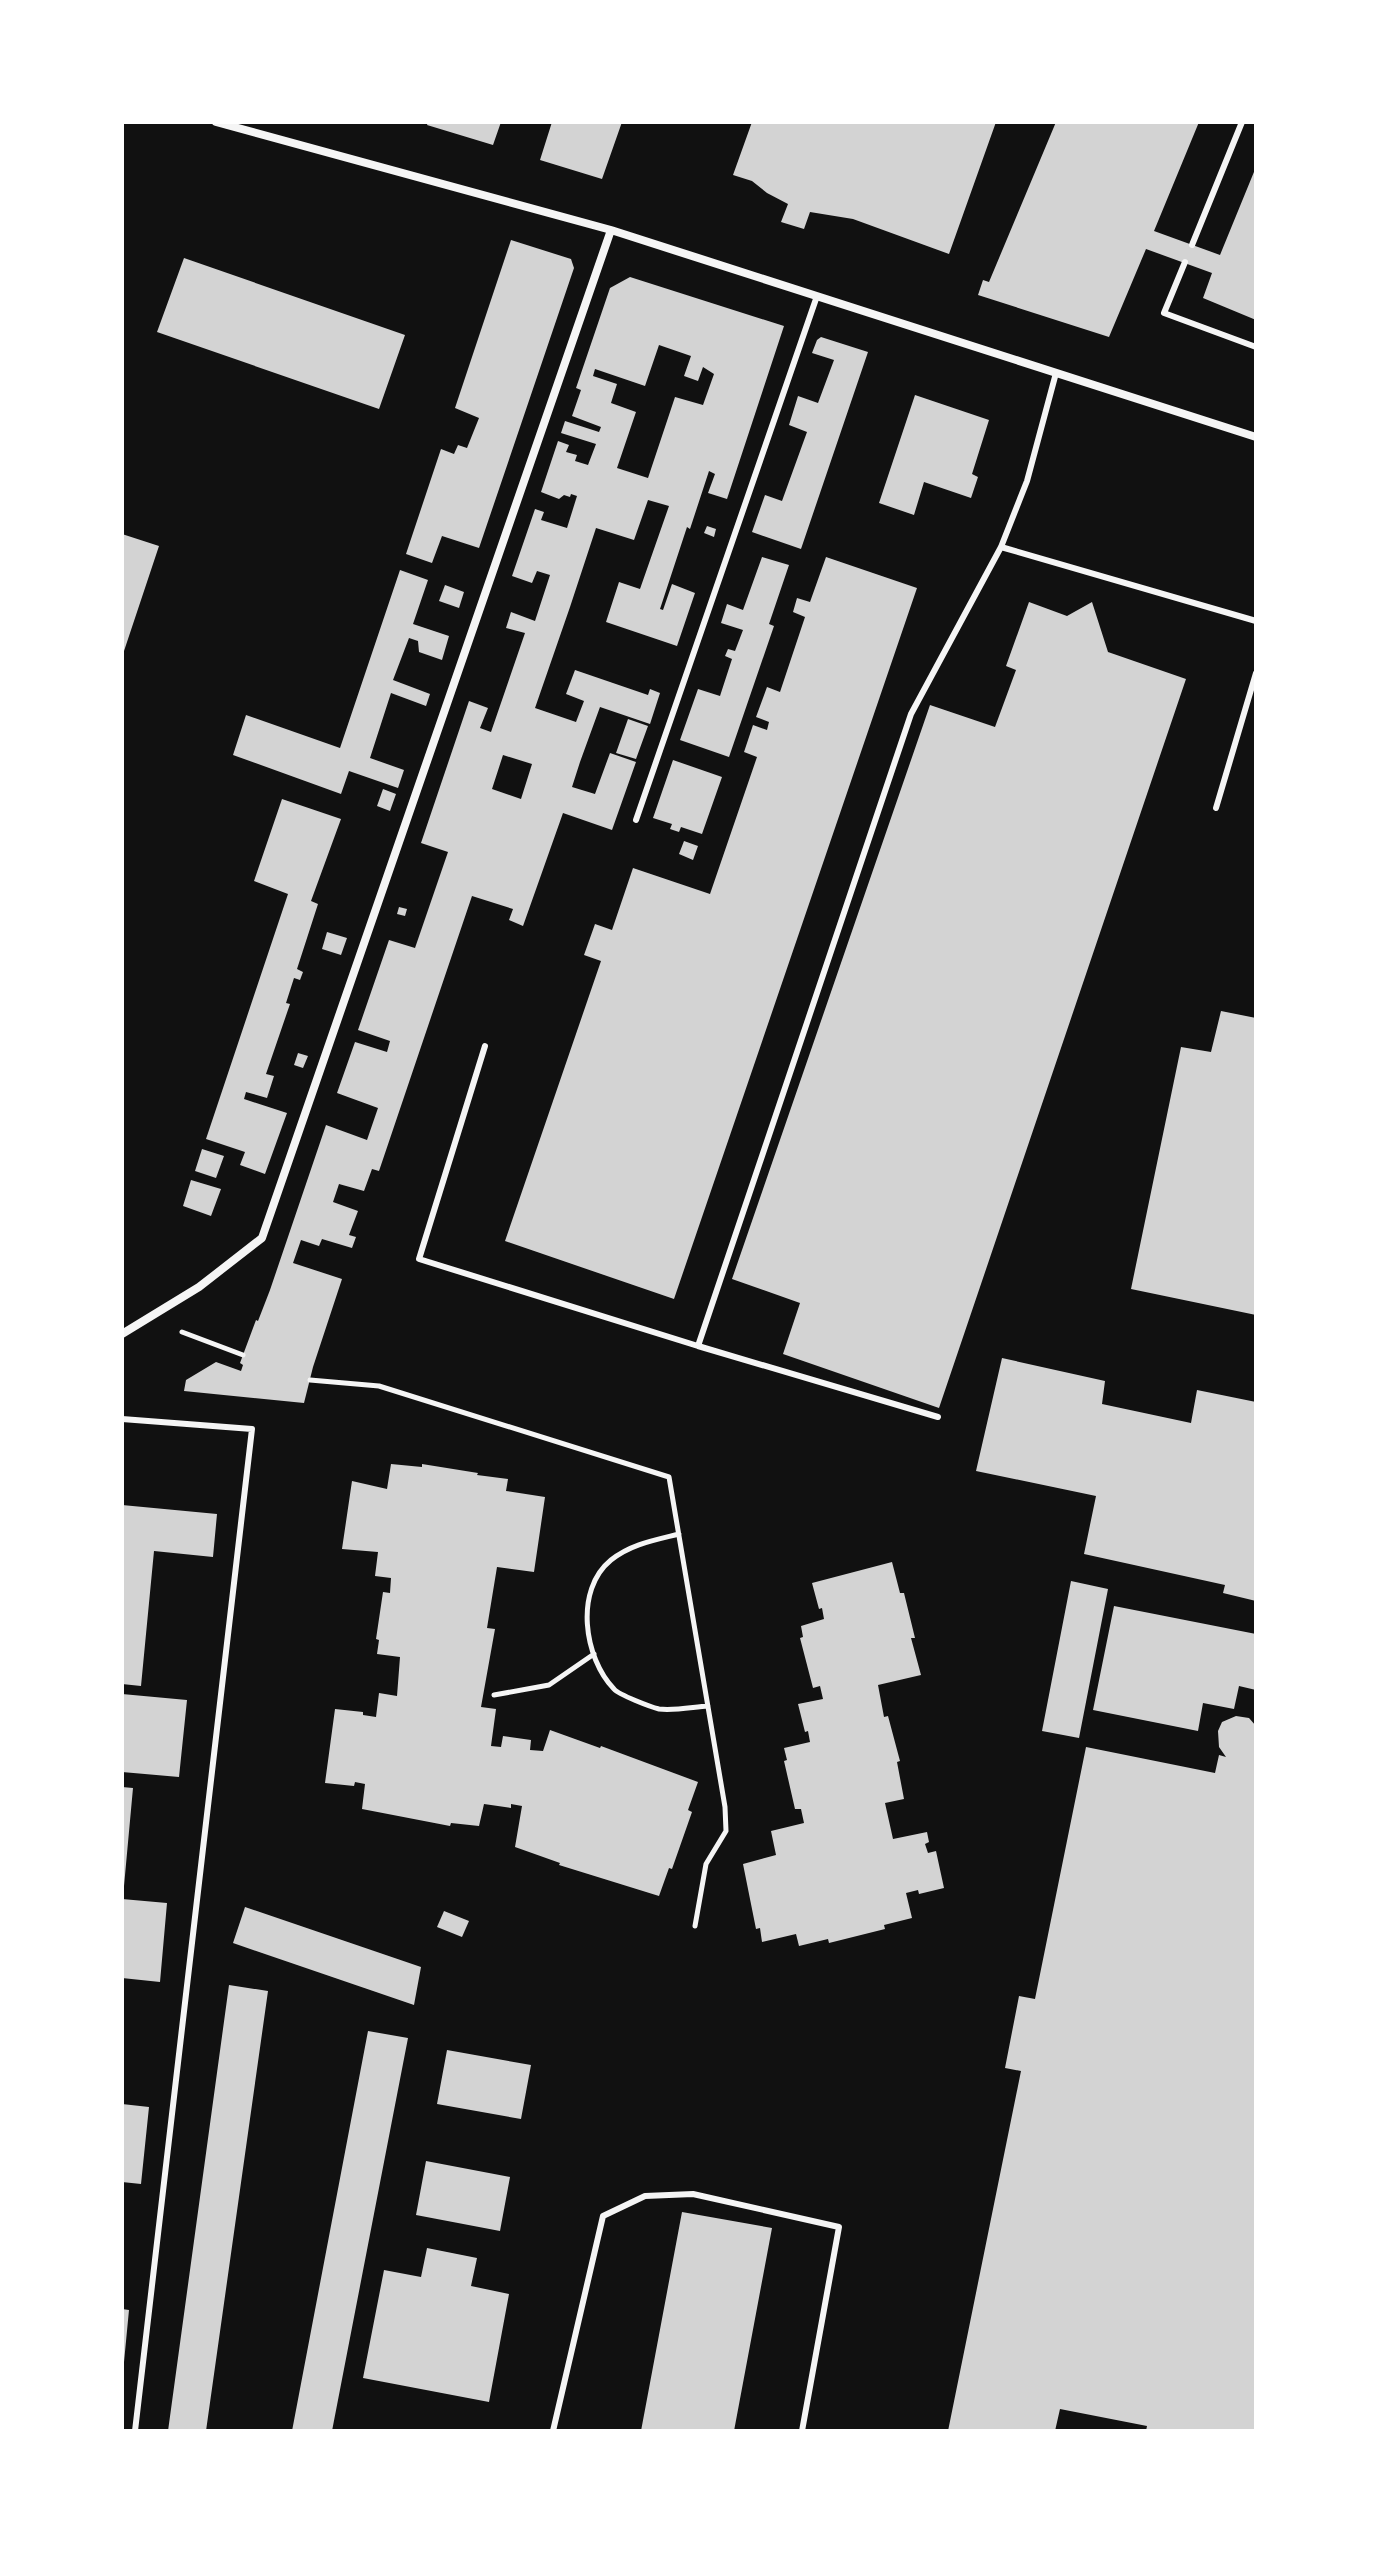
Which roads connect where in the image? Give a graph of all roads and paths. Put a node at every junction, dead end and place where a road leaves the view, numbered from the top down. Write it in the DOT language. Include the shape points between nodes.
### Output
graph roads {
  1 [pos="216,122"];
  2 [pos="1242,122"];
  3 [pos="611,230"];
  4 [pos="1192,245"];
  5 [pos="1185,262"];
  6 [pos="817,296"];
  7 [pos="1256,347"];
  8 [pos="1056,373"];
  9 [pos="1256,437"];
  10 [pos="1001,547"];
  11 [pos="1256,621"];
  12 [pos="1256,673"];
  13 [pos="1216,808"];
  14 [pos="636,820"];
  15 [pos="485,1046"];
  16 [pos="147,1319"];
  17 [pos="122,1334"];
  18 [pos="698,1346"];
  19 [pos="243,1355"];
  20 [pos="310,1380"];
  21 [pos="938,1417"];
  22 [pos="122,1419"];
  23 [pos="679,1534"];
  24 [pos="594,1654"];
  25 [pos="494,1695"];
  26 [pos="708,1706"];
  27 [pos="695,1926"];
  28 [pos="135,2431"];
  29 [pos="553,2431"];
  30 [pos="802,2431"];
  1 -- 3 [label="street"];
  2 -- 4 [label="lane"];
  3 -- 6 [label="street"];
  3 -- 16 [label="street" via="262,1238"];
  5 -- 7 [label="lane" via="1164,313"];
  6 -- 8 [label="street"];
  6 -- 14 [label="lane"];
  8 -- 9 [label="street"];
  8 -- 10 [label="lane" via="1027,481"];
  10 -- 11 [label="lane"];
  10 -- 18 [label="lane" via="911,714"];
  12 -- 13 [label="lane"];
  15 -- 18 [label="lane" via="419,1259"];
  16 -- 17 [label="street"];
  16 -- 19 [label="path"];
  18 -- 21 [label="lane"];
  20 -- 23 [label="path" via="379,1386 669,1477"];
  22 -- 28 [label="lane" via="252,1429"];
  23 -- 24 [label="path" via="640,1543 609,1561 591,1587 586,1622"];
  23 -- 26 [label="path"];
  24 -- 25 [label="path" via="549,1685"];
  24 -- 26 [label="path" via="615,1691 659,1709"];
  26 -- 27 [label="path" via="726,1831 706,1864"];
  29 -- 30 [label="lane" via="603,2216 645,2196 693,2194 839,2227"];
}
